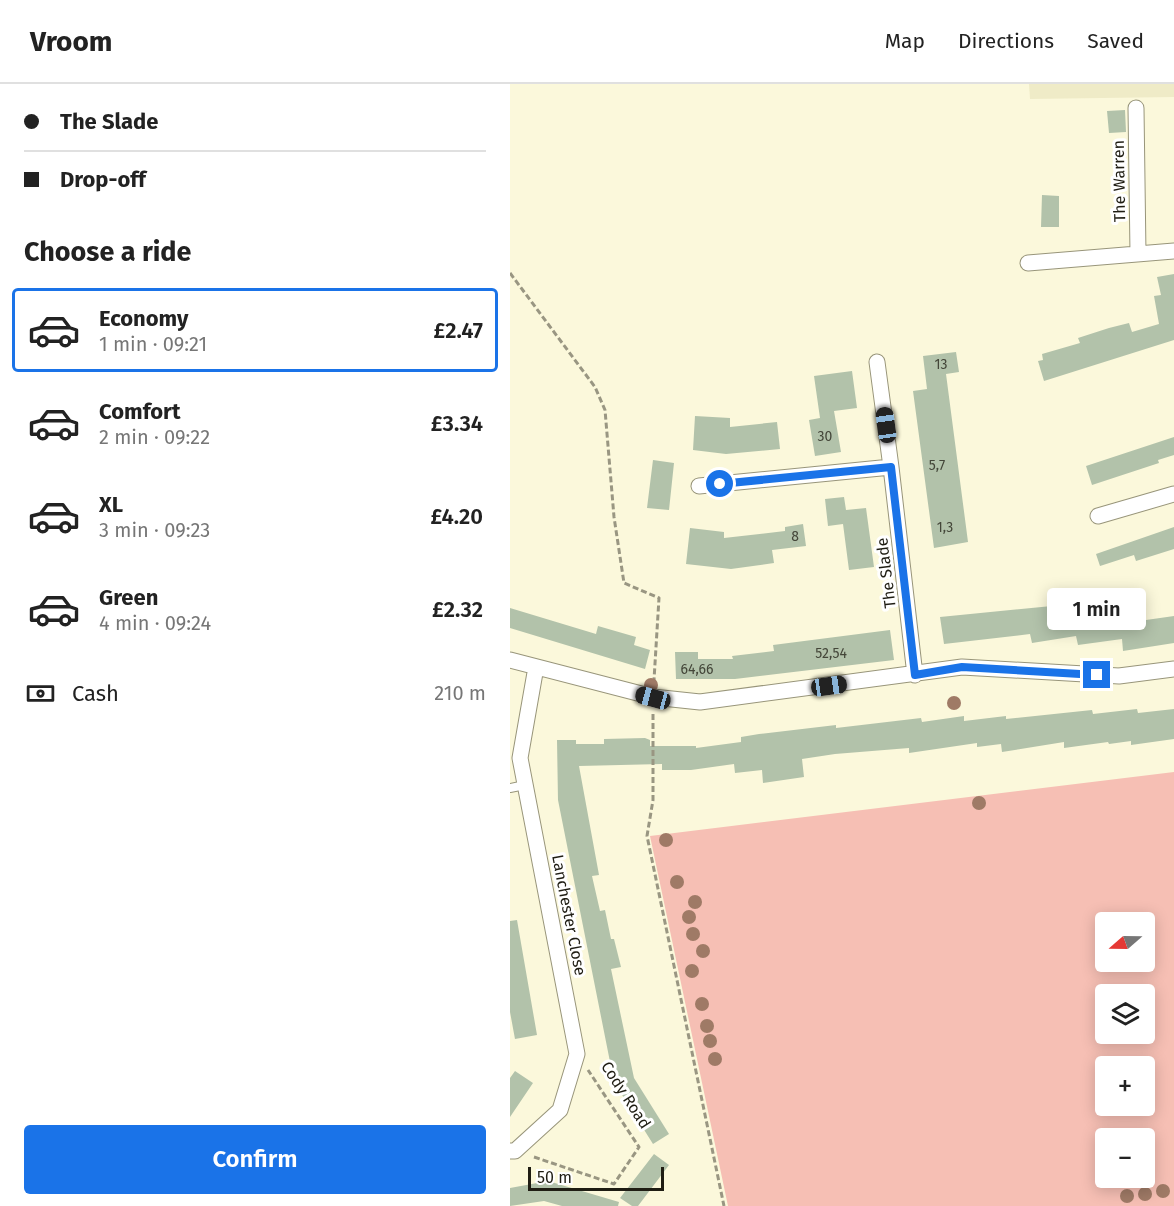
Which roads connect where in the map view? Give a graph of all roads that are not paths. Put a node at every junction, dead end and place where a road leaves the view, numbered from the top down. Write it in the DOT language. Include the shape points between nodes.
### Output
graph roads {
  1 [pos="1136,108"];
  2 [pos="1174,251"];
  3 [pos="1138,254"];
  4 [pos="1028,263"];
  5 [pos="878,362"];
  6 [pos="891,467"];
  7 [pos="699,486"];
  8 [pos="1174,494"];
  9 [pos="1098,516"];
  10 [pos="510,660"];
  11 [pos="536,667"];
  12 [pos="1174,669"];
  13 [pos="915,675"];
  14 [pos="517,787"];
  15 [pos="513,1151"];
  1 -- 3 [label="street, The Warren"];
  2 -- 3 [label="street"];
  3 -- 4 [label="street"];
  5 -- 6 [label="street, The Slade"];
  6 -- 7 [label="street"];
  6 -- 13 [label="street, The Slade"];
  8 -- 9 [label="street"];
  10 -- 11 [label="street"];
  11 -- 13 [label="street" via="653,698 700,702"];
  11 -- 14 [label="street, Lanchester Close"];
  12 -- 13 [label="street" via="1119,676 962,667"];
  14 -- 15 [label="street, Lanchester Close" via="578,1054 560,1110"];
}
